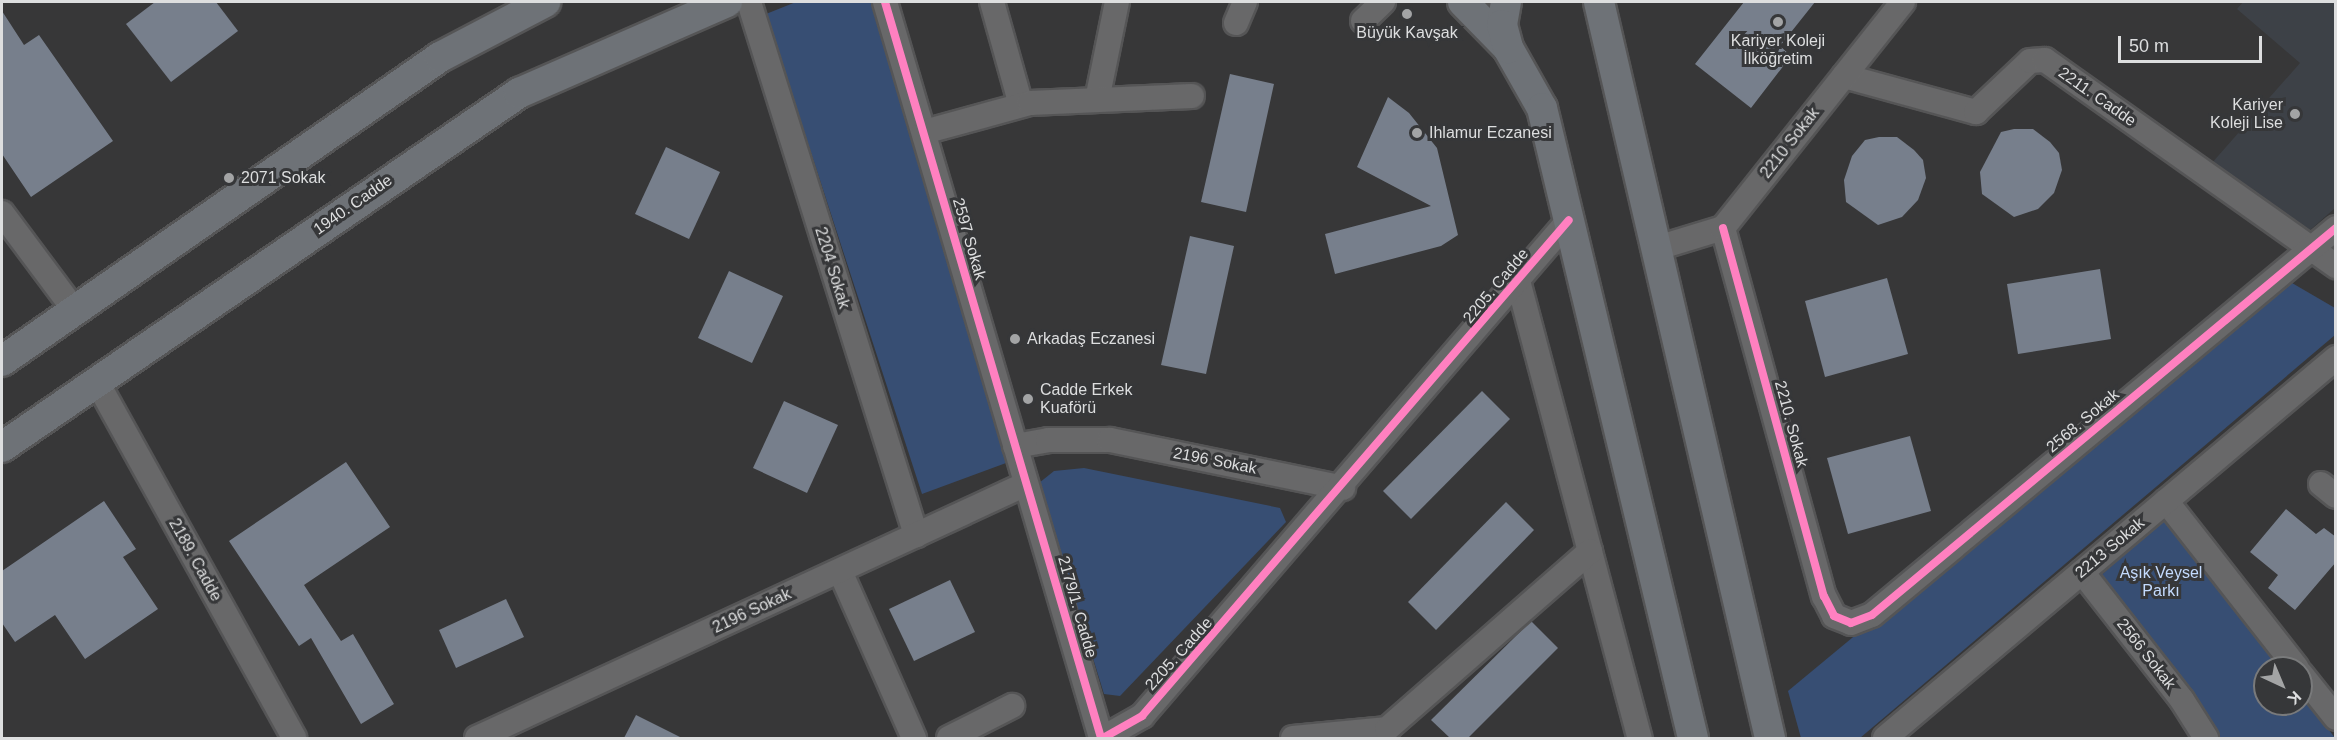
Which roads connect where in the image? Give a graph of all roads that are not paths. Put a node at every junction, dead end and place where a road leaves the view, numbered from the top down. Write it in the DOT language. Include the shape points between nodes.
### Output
graph roads {
  1 [pos="545,2"];
  2 [pos="727,2"];
  3 [pos="749,2"];
  4 [pos="885,2"];
  5 [pos="992,2"];
  6 [pos="1117,2"];
  7 [pos="1383,2"];
  8 [pos="1463,2"];
  9 [pos="1506,2"];
  10 [pos="1903,2"];
  11 [pos="1597,9"];
  12 [pos="1363,21"];
  13 [pos="1508,48"];
  14 [pos="1844,76"];
  15 [pos="1192,96"];
  16 [pos="1097,100"];
  17 [pos="1021,105"];
  18 [pos="924,132"];
  19 [pos="2,213"];
  20 [pos="1569,220"];
  21 [pos="1723,228"];
  22 [pos="2336,228"];
  23 [pos="1654,249"];
  24 [pos="2310,249"];
  25 [pos="2336,266"];
  26 [pos="1518,281"];
  27 [pos="75,311"];
  28 [pos="2336,358"];
  29 [pos="2,360"];
  30 [pos="97,382"];
  31 [pos="1015,446"];
  32 [pos="2,447"];
  33 [pos="1026,484"];
  34 [pos="1343,488"];
  35 [pos="2166,501"];
  36 [pos="916,535"];
  37 [pos="1590,551"];
  38 [pos="840,571"];
  39 [pos="2082,572"];
  40 [pos="1842,621"];
  41 [pos="2288,656"];
  42 [pos="2313,689"];
  43 [pos="1012,705"];
  44 [pos="2336,718"];
  45 [pos="294,738"];
  46 [pos="477,738"];
  47 [pos="914,738"];
  48 [pos="949,738"];
  49 [pos="1102,738"];
  50 [pos="1293,738"];
  51 [pos="1640,738"];
  52 [pos="1693,738"];
  53 [pos="1770,738"];
  54 [pos="1885,738"];
  55 [pos="2206,738"];
  1 -- 27 [label="main road" via="440,57"];
  2 -- 30 [label="main road, 1940. Cadde" via="519,93"];
  3 -- 36 [label="street, 2204 Sokak"];
  4 -- 18 [label="street, 2597 Sokak"];
  5 -- 17 [label="street"];
  6 -- 16 [label="street"];
  7 -- 12 [label="street"];
  8 -- 13 [label="main road"];
  9 -- 13 [label="main road" via="1502,25"];
  10 -- 14 [label="street, 2210 Sokak"];
  11 -- 23 [label="main road"];
  13 -- 20 [label="main road" via="1542,108"];
  14 -- 21 [label="street, 2210 Sokak"];
  14 -- 24 [label="street, 2211. Cadde" via="1976,112 2030,61 2044,60"];
  15 -- 16 [label="street"];
  16 -- 17 [label="street"];
  17 -- 18 [label="street"];
  18 -- 31 [label="street, 2597 Sokak"];
  19 -- 27 [label="street"];
  20 -- 26 [label="street, 2205. Cadde"];
  20 -- 52 [label="main road"];
  21 -- 23 [label="street"];
  21 -- 40 [label="street, 2210. Sokak" via="1824,596"];
  22 -- 24 [label="street, 2568. Sokak"];
  23 -- 53 [label="main road"];
  24 -- 25 [label="street, 2211. Cadde"];
  24 -- 40 [label="street, 2568. Sokak" via="1872,615"];
  26 -- 34 [label="street, 2205. Cadde"];
  26 -- 37 [label="street"];
  27 -- 29 [label="main road"];
  28 -- 35 [label="street, 2213 Sokak"];
  30 -- 32 [label="main road, 1940. Cadde"];
  30 -- 45 [label="street, 2189. Cadde"];
  31 -- 33 [label="street, 2597 Sokak"];
  31 -- 34 [label="street, 2196 Sokak" via="1048,440 1110,440"];
  33 -- 36 [label="street, 2196 Sokak"];
  33 -- 49 [label="street, 2179/1. Cadde"];
  34 -- 49 [label="street, 2205. Cadde" via="1142,716"];
  35 -- 39 [label="street, 2213 Sokak"];
  35 -- 41 [label="street"];
  36 -- 38 [label="street, 2196 Sokak"];
  37 -- 50 [label="street" via="1387,729"];
  37 -- 51 [label="street"];
  38 -- 46 [label="street, 2196 Sokak"];
  38 -- 47 [label="street"];
  39 -- 54 [label="street, 2213 Sokak"];
  39 -- 55 [label="street, 2566 Sokak" via="2182,700"];
  42 -- 44 [label="street"];
  43 -- 48 [label="street"];
}
